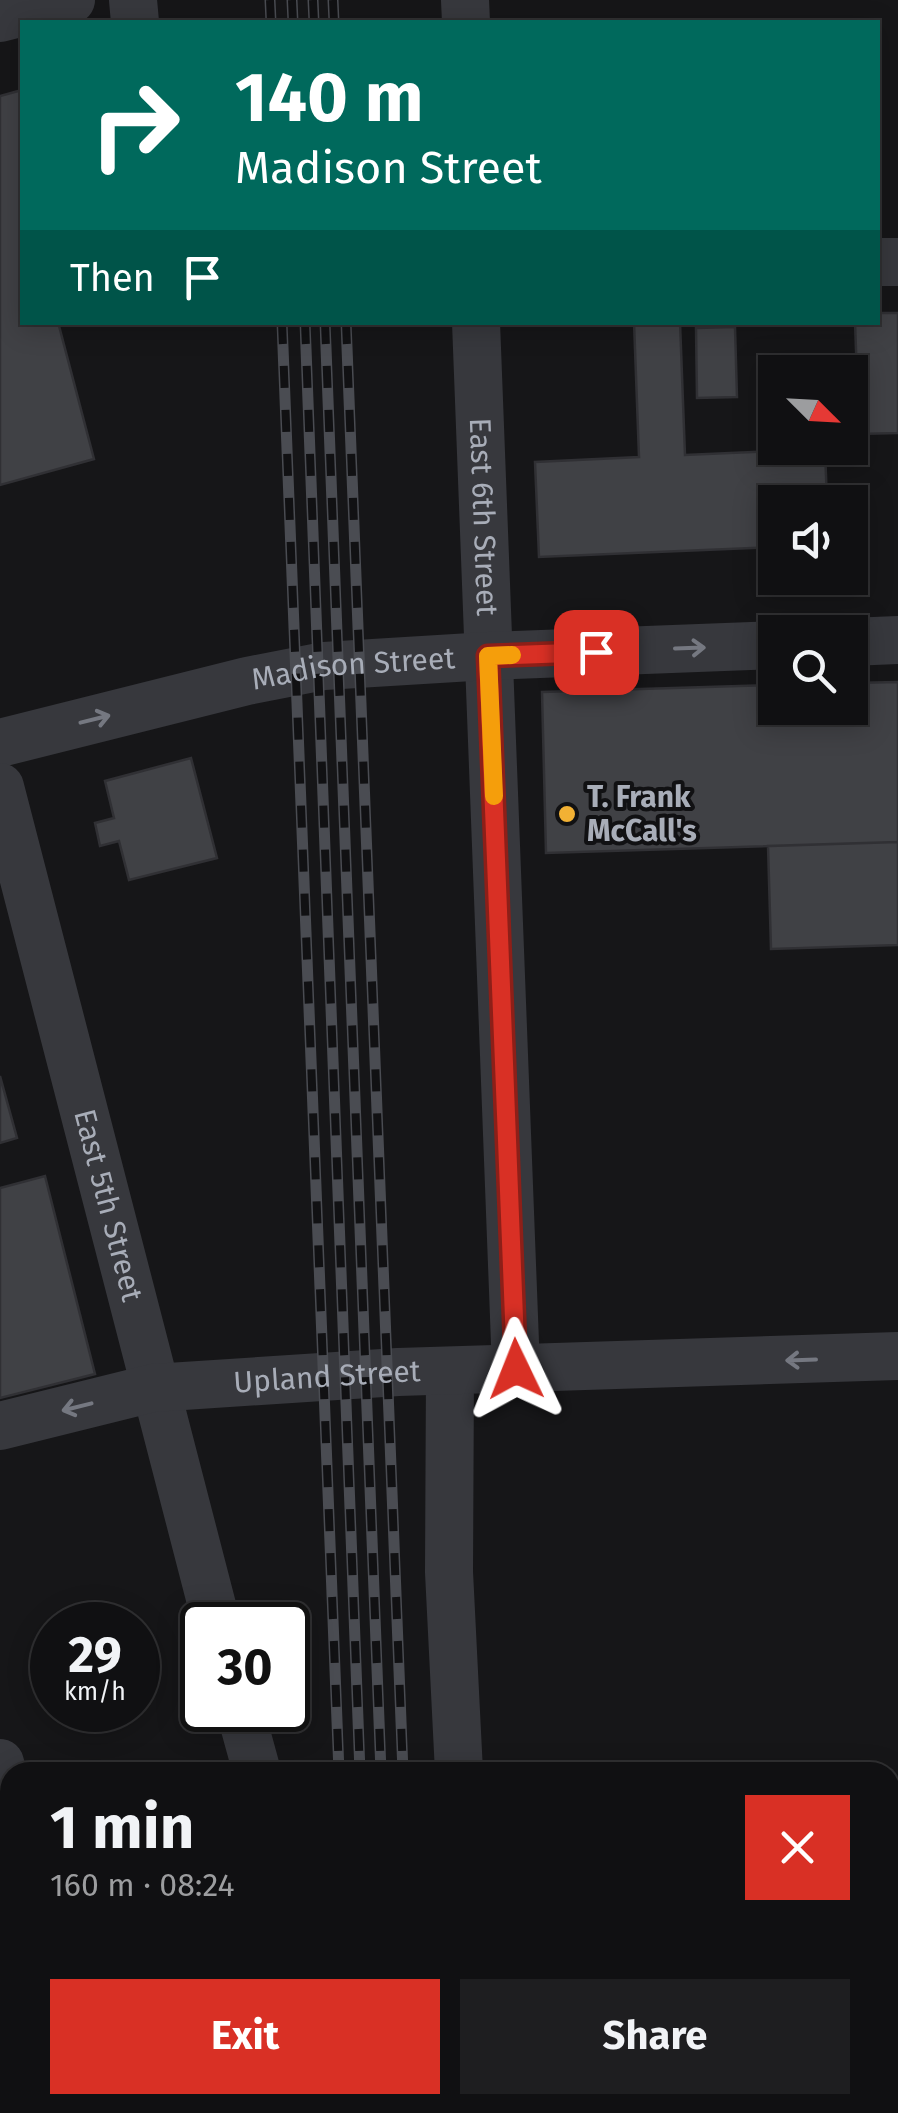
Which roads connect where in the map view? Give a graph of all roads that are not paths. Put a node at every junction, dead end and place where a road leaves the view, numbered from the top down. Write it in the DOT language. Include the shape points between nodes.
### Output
graph roads {
  1 [pos="70,0"];
  2 [pos="0,18"];
  3 [pos="476,325"];
  4 [pos="898,640"];
  5 [pos="868,641"];
  6 [pos="758,646"];
  7 [pos="488,656"];
  8 [pos="0,743"];
  9 [pos="0,786"];
  10 [pos="898,1356"];
  11 [pos="516,1369"];
  12 [pos="450,1372"];
  13 [pos="153,1388"];
  14 [pos="0,1426"];
  15 [pos="211,1602"];
  16 [pos="246,1732"];
  17 [pos="254,1762"];
  18 [pos="458,1762"];
  1 -- 2 [label="street"];
  3 -- 7 [label="street, East 6th Street"];
  4 -- 5 [label="street"];
  7 -- 6 [label="street, Madison Street, one-way"];
  8 -- 7 [label="street, Madison Street, one-way" via="324,666"];
  7 -- 11 [label="street, East 6th Street"];
  9 -- 13 [label="street, East 5th Street"];
  10 -- 11 [label="street, Upland Street, one-way"];
  11 -- 12 [label="street, Upland Street"];
  12 -- 13 [label="street, Upland Street"];
  12 -- 18 [label="street"];
  13 -- 14 [label="street, Upland Street, one-way"];
  13 -- 15 [label="street, East 5th Street"];
  16 -- 17 [label="street"];
}
